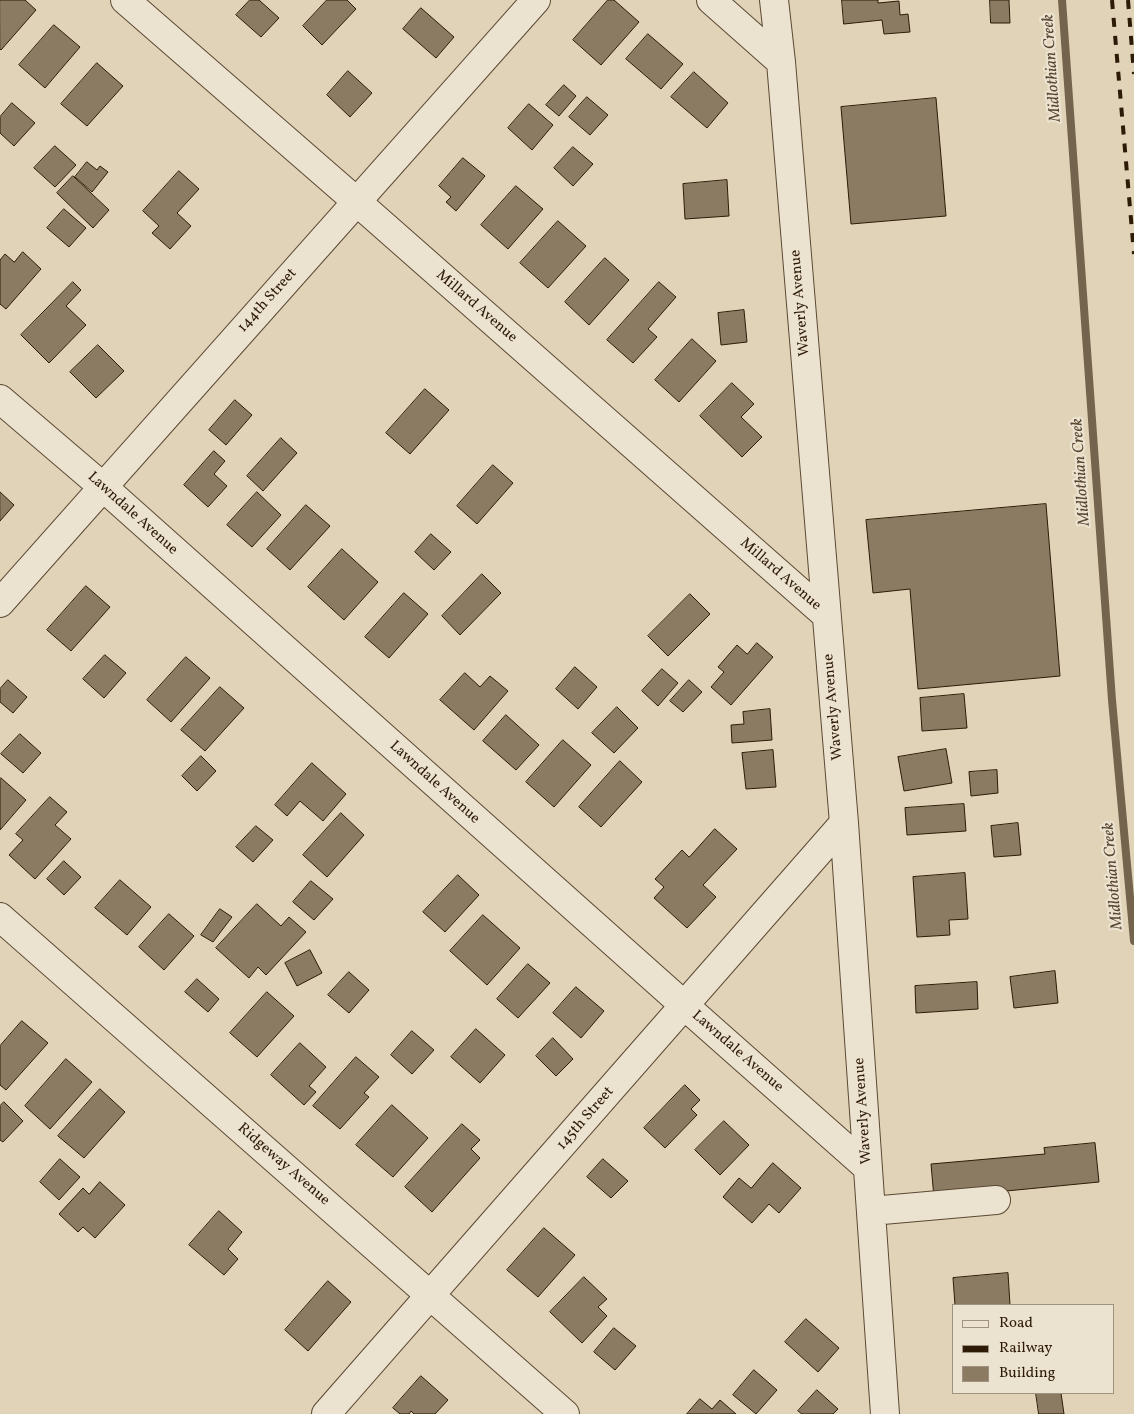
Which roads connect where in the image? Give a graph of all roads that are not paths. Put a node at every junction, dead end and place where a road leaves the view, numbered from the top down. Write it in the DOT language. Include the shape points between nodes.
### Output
graph roads {
  1 [pos="125,0"];
  2 [pos="536,0"];
  3 [pos="711,0"];
  4 [pos="774,0"];
  5 [pos="781,62"];
  6 [pos="356,201"];
  7 [pos="0,399"];
  8 [pos="103,487"];
  9 [pos="0,603"];
  10 [pos="826,615"];
  11 [pos="844,823"];
  12 [pos="0,917"];
  13 [pos="684,1006"];
  14 [pos="868,1168"];
  15 [pos="996,1200"];
  16 [pos="871,1211"];
  17 [pos="430,1295"];
  18 [pos="326,1414"];
  19 [pos="565,1414"];
  20 [pos="885,1414"];
  1 -- 6 [label="street, Millard Avenue"];
  2 -- 6 [label="street, 144th Street"];
  3 -- 5 [label="street"];
  4 -- 5 [label="street, Waverly Avenue"];
  5 -- 10 [label="street, Waverly Avenue"];
  6 -- 8 [label="street, 144th Street"];
  6 -- 10 [label="street, Millard Avenue"];
  7 -- 8 [label="street, Lawndale Avenue"];
  8 -- 9 [label="street, 144th Street"];
  8 -- 13 [label="street, Lawndale Avenue"];
  10 -- 11 [label="street, Waverly Avenue"];
  11 -- 13 [label="street, 145th Street"];
  11 -- 14 [label="street, Waverly Avenue"];
  12 -- 17 [label="street, Ridgeway Avenue"];
  13 -- 14 [label="street, Lawndale Avenue"];
  13 -- 17 [label="street, 145th Street"];
  14 -- 16 [label="street, Waverly Avenue"];
  15 -- 16 [label="street"];
  16 -- 20 [label="street, Waverly Avenue"];
  17 -- 18 [label="street, 145th Street"];
  17 -- 19 [label="street, Ridgeway Avenue"];
}
